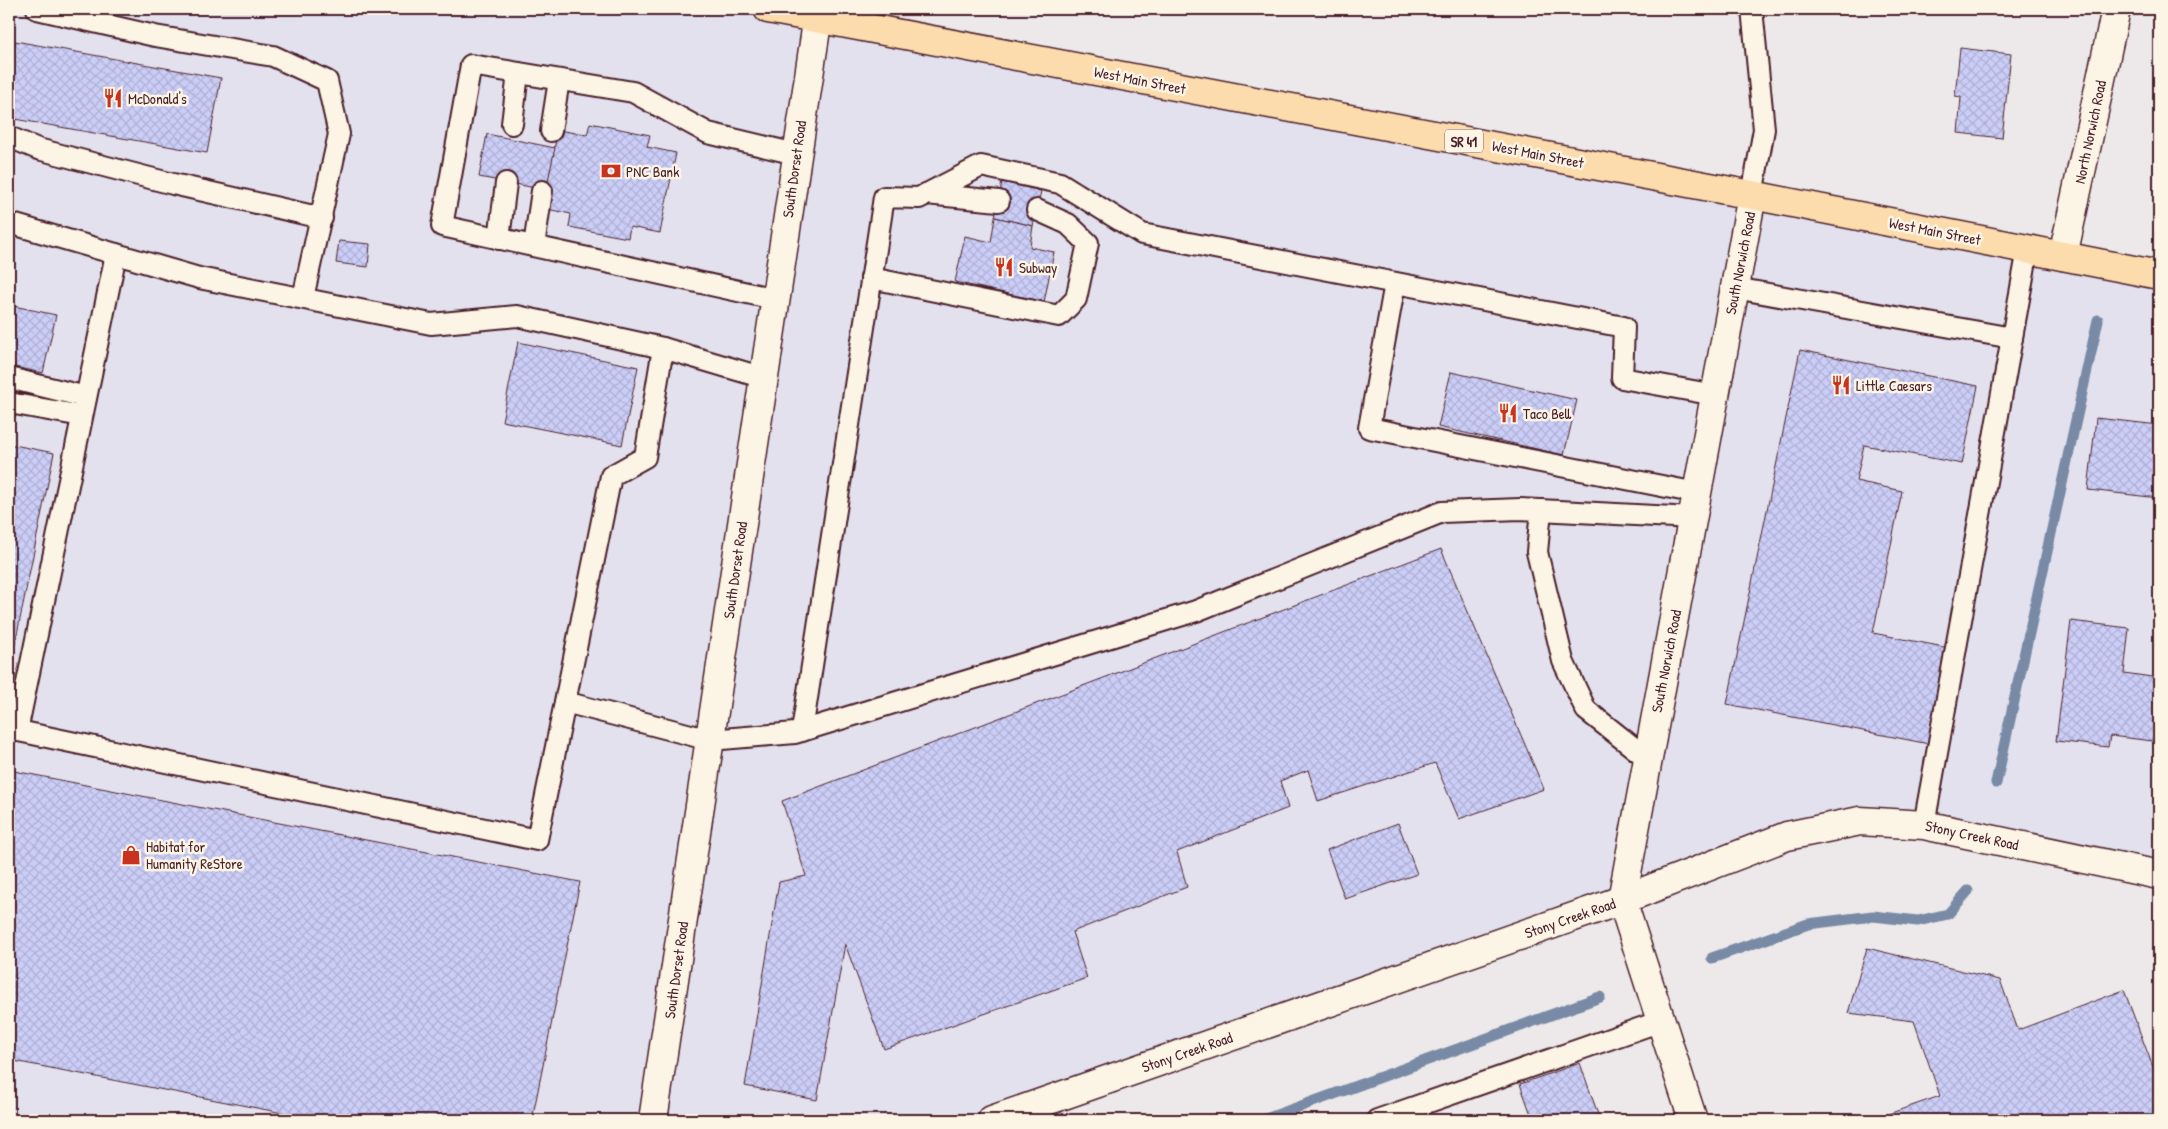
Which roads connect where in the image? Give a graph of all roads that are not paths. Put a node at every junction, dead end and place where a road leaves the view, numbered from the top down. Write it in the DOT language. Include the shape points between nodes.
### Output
graph roads {
  1 [pos="37,9"];
  2 [pos="768,9"];
  3 [pos="1752,9"];
  4 [pos="2116,9"];
  5 [pos="818,14"];
  6 [pos="518,73"];
  7 [pos="559,80"];
  8 [pos="512,124"];
  9 [pos="551,131"];
  10 [pos="9,138"];
  11 [pos="796,154"];
  12 [pos="506,183"];
  13 [pos="542,191"];
  14 [pos="926,194"];
  15 [pos="1752,195"];
  16 [pos="999,201"];
  17 [pos="1037,210"];
  18 [pos="322,218"];
  19 [pos="9,223"];
  20 [pos="499,238"];
  21 [pos="534,246"];
  22 [pos="2028,249"];
  23 [pos="116,254"];
  24 [pos="2063,256"];
  25 [pos="2159,275"];
  26 [pos="871,278"];
  27 [pos="1395,283"];
  28 [pos="1735,288"];
  29 [pos="303,298"];
  30 [pos="775,299"];
  31 [pos="2012,338"];
  32 [pos="663,348"];
  33 [pos="9,378"];
  34 [pos="764,378"];
  35 [pos="1715,395"];
  36 [pos="9,403"];
  37 [pos="84,406"];
  38 [pos="1695,506"];
  39 [pos="1541,510"];
  40 [pos="565,702"];
  41 [pos="13,730"];
  42 [pos="802,731"];
  43 [pos="710,740"];
  44 [pos="1648,759"];
  45 [pos="1924,825"];
  46 [pos="2159,875"];
  47 [pos="1622,900"];
  48 [pos="1661,1020"];
  49 [pos="653,1120"];
  50 [pos="992,1120"];
  51 [pos="1377,1120"];
  52 [pos="1693,1120"];
  1 -- 18 [label="lane" via="155,36 272,56 327,80 339,134"];
  2 -- 5 [label="main road, West Main Street / SR 41"];
  3 -- 15 [label="lane" via="1764,129"];
  4 -- 24 [label="street, North Norwich Road"];
  5 -- 11 [label="street, South Dorset Road"];
  5 -- 15 [label="main road, West Main Street / SR 41"];
  6 -- 7 [label="lane"];
  6 -- 8 [label="lane"];
  6 -- 20 [label="lane" via="471,65 442,226"];
  7 -- 9 [label="lane"];
  7 -- 11 [label="lane" via="633,92 708,134"];
  10 -- 18 [label="lane" via="58,154"];
  11 -- 30 [label="street, South Dorset Road"];
  12 -- 20 [label="lane"];
  13 -- 21 [label="lane"];
  14 -- 16 [label="lane"];
  14 -- 26 [label="lane" via="919,198 884,196"];
  14 -- 27 [label="lane" via="981,166 1060,182 1142,234"];
  15 -- 22 [label="main road, West Main Street / SR 41"];
  15 -- 28 [label="street, South Norwich Road"];
  17 -- 26 [label="lane" via="1068,224 1088,243 1076,300 1059,316"];
  18 -- 29 [label="lane"];
  19 -- 23 [label="lane"];
  20 -- 21 [label="lane"];
  21 -- 30 [label="lane"];
  22 -- 24 [label="main road, West Main Street / SR 41"];
  22 -- 31 [label="lane"];
  23 -- 29 [label="lane" via="199,278"];
  23 -- 37 [label="lane"];
  24 -- 25 [label="main road, West Main Street / SR 41"];
  26 -- 42 [label="lane"];
  27 -- 35 [label="lane" via="1624,327 1622,378"];
  27 -- 38 [label="lane" via="1369,428"];
  28 -- 31 [label="lane"];
  28 -- 35 [label="street, South Norwich Road"];
  29 -- 32 [label="lane" via="431,324 517,316"];
  30 -- 34 [label="street, South Dorset Road"];
  31 -- 45 [label="lane"];
  32 -- 34 [label="lane"];
  32 -- 40 [label="lane" via="645,457 611,476"];
  33 -- 37 [label="lane"];
  34 -- 43 [label="street, South Dorset Road"];
  35 -- 38 [label="street, South Norwich Road"];
  36 -- 37 [label="lane"];
  37 -- 41 [label="lane"];
  38 -- 39 [label="lane"];
  38 -- 44 [label="street, South Norwich Road"];
  39 -- 42 [label="lane" via="1442,512 1196,611"];
  39 -- 44 [label="lane" via="1537,552 1563,661 1586,710"];
  40 -- 41 [label="lane" via="537,840"];
  40 -- 43 [label="lane"];
  42 -- 43 [label="lane"];
  43 -- 49 [label="street, South Dorset Road"];
  44 -- 47 [label="street, South Norwich Road"];
  45 -- 46 [label="street, Stony Creek Road"];
  45 -- 47 [label="street, Stony Creek Road" via="1860,821 1787,836"];
  47 -- 48 [label="street, South Norwich Road"];
  47 -- 50 [label="street, Stony Creek Road"];
  48 -- 51 [label="lane"];
  48 -- 52 [label="street, South Norwich Road"];
}
